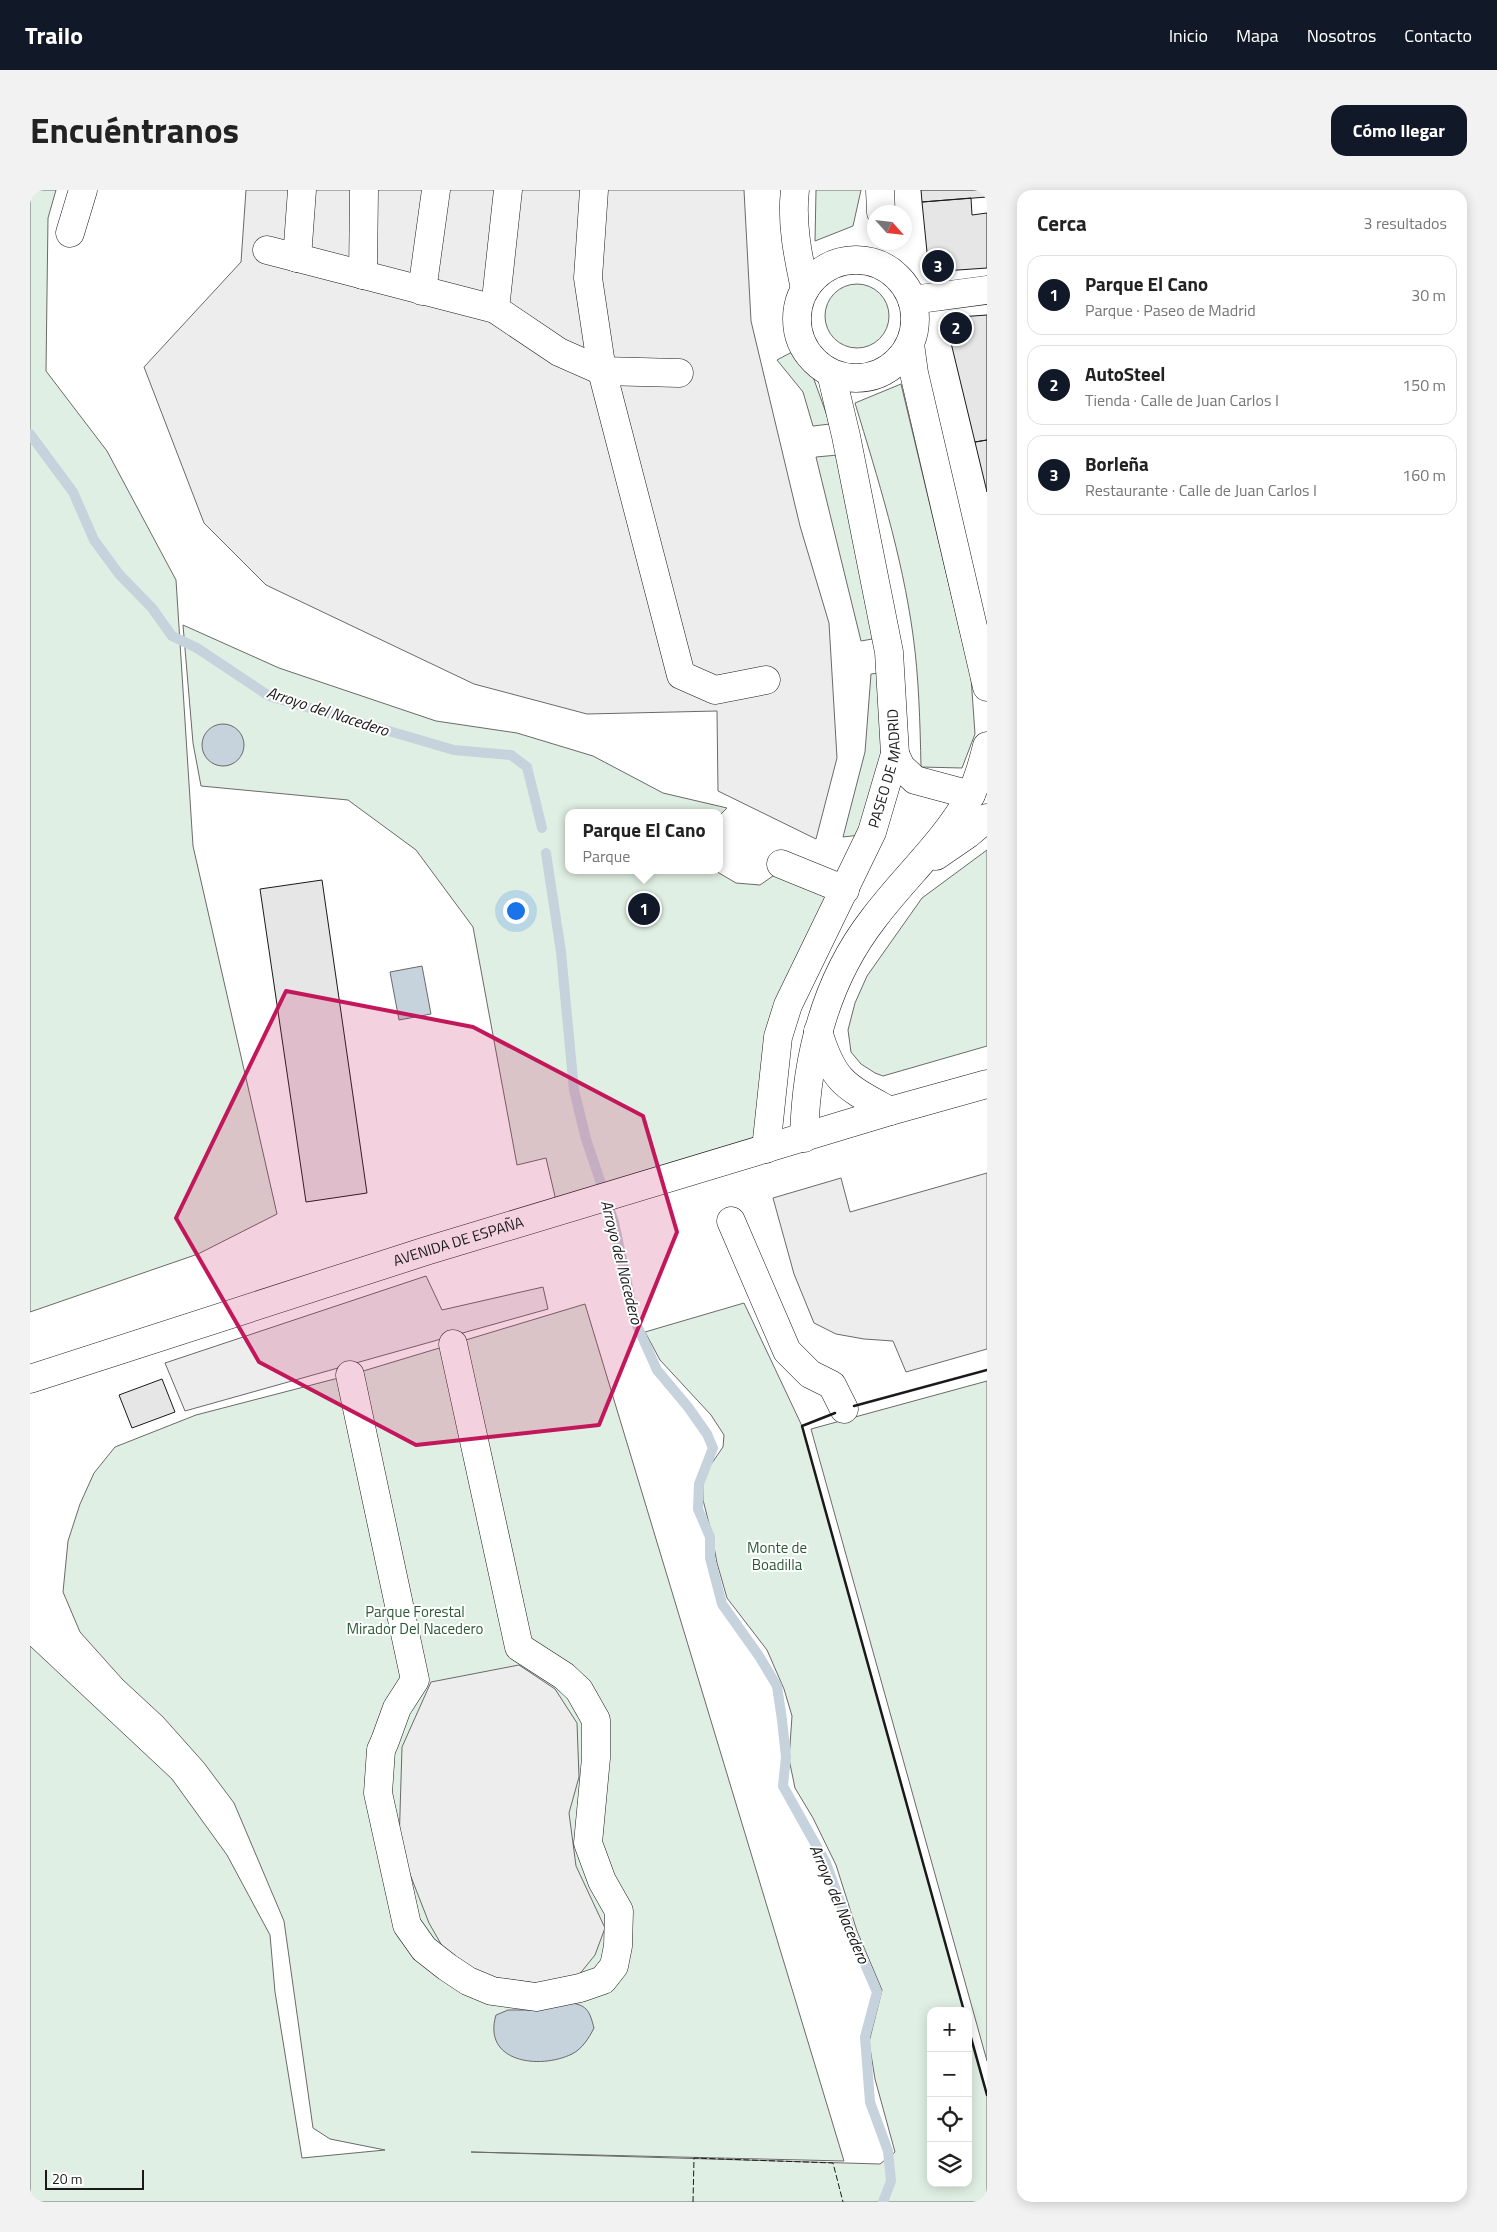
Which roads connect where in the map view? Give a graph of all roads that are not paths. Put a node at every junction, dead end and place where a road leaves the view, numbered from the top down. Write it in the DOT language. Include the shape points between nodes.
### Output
graph roads {
  1 [pos="83,190"];
  2 [pos="302,190"];
  3 [pos="364,190"];
  4 [pos="436,190"];
  5 [pos="508,190"];
  6 [pos="594,190"];
  7 [pos="795,190"];
  8 [pos="880,190"];
  9 [pos="881,205"];
  10 [pos="70,234"];
  11 [pos="267,250"];
  12 [pos="884,255"];
  13 [pos="298,258"];
  14 [pos="363,275"];
  15 [pos="805,289"];
  16 [pos="987,290"];
  17 [pos="422,291"];
  18 [pos="912,300"];
  19 [pos="494,309"];
  20 [pos="910,344"];
  21 [pos="602,371"];
  22 [pos="679,373"];
  23 [pos="831,373"];
  24 [pos="766,680"];
  25 [pos="987,687"];
  26 [pos="987,746"];
  27 [pos="895,754"];
  28 [pos="971,795"];
  29 [pos="987,818"];
  30 [pos="781,864"];
  31 [pos="912,872"];
  32 [pos="845,890"];
  33 [pos="818,1031"];
  34 [pos="987,1084"];
  35 [pos="890,1111"];
  36 [pos="804,1138"];
  37 [pos="766,1149"];
  38 [pos="731,1221"];
  39 [pos="453,1344"];
  40 [pos="350,1375"];
  41 [pos="30,1378"];
  42 [pos="844,1409"];
  1 -- 10 [label="street"];
  2 -- 13 [label="street"];
  3 -- 14 [label="street"];
  4 -- 17 [label="street"];
  5 -- 19 [label="street"];
  6 -- 21 [label="street" via="588,278"];
  7 -- 15 [label="street" via="793,210"];
  8 -- 9 [label="street"];
  11 -- 13 [label="street"];
  12 -- 15 [label="street" via="840,262 820,272"];
  12 -- 18 [label="street"];
  13 -- 14 [label="street"];
  14 -- 17 [label="street"];
  15 -- 23 [label="street" via="798,308 798,330 804,347 815,362"];
  16 -- 18 [label="street"];
  17 -- 19 [label="street"];
  18 -- 20 [label="street" via="915,322"];
  19 -- 21 [label="street" via="559,352"];
  20 -- 23 [label="street" via="896,362 876,375 853,378"];
  20 -- 25 [label="street"];
  21 -- 22 [label="street"];
  21 -- 24 [label="street" via="681,675 715,690"];
  23 -- 27 [label="street, PASEO DE MADRID" via="889,652"];
  26 -- 28 [label="street"];
  27 -- 28 [label="street" via="901,767 915,780"];
  27 -- 32 [label="street, PASEO DE MADRID" via="872,832"];
  28 -- 31 [label="street"];
  29 -- 31 [label="street"];
  30 -- 32 [label="street"];
  31 -- 33 [label="street" via="873,918 843,963"];
  32 -- 37 [label="street, PASEO DE MADRID" via="788,1005 778,1037"];
  33 -- 35 [label="street" via="836,1075 855,1092"];
  33 -- 36 [label="street" via="811,1056"];
  34 -- 35 [label="street, AVENIDA DE ESPAÑA"];
  35 -- 36 [label="street, AVENIDA DE ESPAÑA"];
  36 -- 37 [label="street, AVENIDA DE ESPAÑA"];
  37 -- 41 [label="street, AVENIDA DE ESPAÑA" via="426,1251"];
  38 -- 42 [label="street" via="787,1351 810,1374 832,1385"];
  39 -- 40 [label="street" via="519,1647 564,1676 579,1690 596,1720 588,1843 602,1881 619,1911 618,1946 614,1966 603,1980 580,1988 536,1997 492,1991 447,1967 424,1949 407,1925 378,1793 382,1750 396,1708 415,1680"];
}
